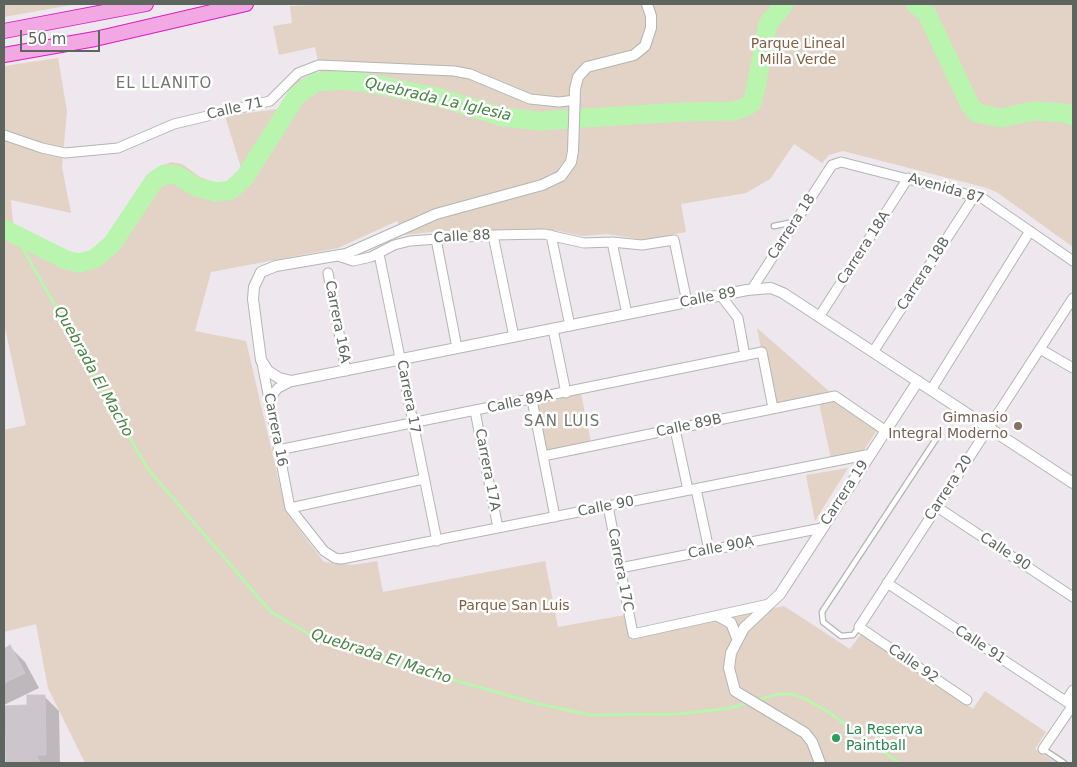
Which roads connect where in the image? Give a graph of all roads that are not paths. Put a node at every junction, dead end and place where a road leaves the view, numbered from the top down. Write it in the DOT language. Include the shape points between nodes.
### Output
graph roads {
  1 [pos="146,4"];
  2 [pos="246,4"];
  3 [pos="647,4"];
  4 [pos="4,31"];
  5 [pos="4,56"];
  6 [pos="574,105"];
  7 [pos="4,135"];
  8 [pos="832,165"];
  9 [pos="908,178"];
  10 [pos="975,196"];
  11 [pos="796,222"];
  12 [pos="774,226"];
  13 [pos="1030,231"];
  14 [pos="493,235"];
  15 [pos="552,235"];
  16 [pos="436,238"];
  17 [pos="612,242"];
  18 [pos="379,254"];
  19 [pos="338,256"];
  20 [pos="1073,261"];
  21 [pos="328,273"];
  22 [pos="257,277"];
  23 [pos="752,289"];
  24 [pos="721,296"];
  25 [pos="1073,298"];
  26 [pos="688,302"];
  27 [pos="627,314"];
  28 [pos="819,317"];
  29 [pos="570,326"];
  30 [pos="553,329"];
  31 [pos="514,337"];
  32 [pos="457,348"];
  33 [pos="1040,349"];
  34 [pos="873,352"];
  35 [pos="745,356"];
  36 [pos="261,360"];
  37 [pos="401,360"];
  38 [pos="1073,368"];
  39 [pos="346,371"];
  40 [pos="292,381"];
  41 [pos="918,381"];
  42 [pos="931,390"];
  43 [pos="566,393"];
  44 [pos="268,399"];
  45 [pos="532,400"];
  46 [pos="773,408"];
  47 [pos="475,412"];
  48 [pos="414,424"];
  49 [pos="989,427"];
  50 [pos="675,428"];
  51 [pos="886,431"];
  52 [pos="940,432"];
  53 [pos="1020,447"];
  54 [pos="278,450"];
  55 [pos="871,454"];
  56 [pos="543,456"];
  57 [pos="1073,474"];
  58 [pos="424,479"];
  59 [pos="1073,483"];
  60 [pos="692,489"];
  61 [pos="608,506"];
  62 [pos="937,507"];
  63 [pos="290,508"];
  64 [pos="555,517"];
  65 [pos="498,528"];
  66 [pos="822,528"];
  67 [pos="437,540"];
  68 [pos="709,550"];
  69 [pos="342,559"];
  70 [pos="620,568"];
  71 [pos="887,583"];
  72 [pos="1073,597"];
  73 [pos="770,604"];
  74 [pos="718,616"];
  75 [pos="859,627"];
  76 [pos="737,638"];
  77 [pos="1073,690"];
  78 [pos="967,700"];
  79 [pos="1070,704"];
  80 [pos="1043,749"];
  81 [pos="820,763"];
  82 [pos="1064,763"];
  1 -- 4 [label="highway"];
  2 -- 5 [label="highway"];
  3 -- 6 [label="street" via="651,28 644,46 634,55 595,64 582,71 576,82"];
  6 -- 7 [label="street, Calle 71" via="530,98 470,74 454,71 318,65 298,73 270,102 174,124 118,148 65,153"];
  6 -- 19 [label="street" via="571,162 554,181 436,214"];
  8 -- 9 [label="street, Avenida 87" via="847,162"];
  8 -- 11 [label="street, Carrera 18"];
  9 -- 10 [label="street, Avenida 87"];
  9 -- 28 [label="street, Carrera 18A"];
  10 -- 13 [label="street, Avenida 87" via="998,206"];
  10 -- 34 [label="street, Carrera 18B"];
  11 -- 12 [label="lane"];
  11 -- 23 [label="street, Carrera 18"];
  13 -- 20 [label="street, Avenida 87"];
  13 -- 42 [label="street"];
  14 -- 15 [label="street, Calle 88"];
  14 -- 16 [label="street, Calle 88"];
  14 -- 31 [label="street"];
  15 -- 17 [label="street, Calle 88" via="584,243"];
  15 -- 29 [label="street"];
  16 -- 18 [label="street, Calle 88" via="402,242"];
  16 -- 32 [label="street"];
  17 -- 26 [label="street, Calle 88" via="642,245 674,240"];
  17 -- 27 [label="street"];
  18 -- 19 [label="street, Calle 88" via="353,261"];
  18 -- 37 [label="street, Carrera 17"];
  19 -- 22 [label="street, Calle 88" via="267,268"];
  21 -- 39 [label="street, Carrera 16A"];
  22 -- 36 [label="street, Carrera 16" via="253,299"];
  23 -- 24 [label="street, Calle 89"];
  23 -- 28 [label="street, Calle 89" via="777,290"];
  24 -- 26 [label="street, Calle 89"];
  24 -- 35 [label="street" via="738,318"];
  25 -- 33 [label="street, Carrera 20"];
  26 -- 27 [label="street, Calle 89"];
  27 -- 29 [label="street, Calle 89"];
  28 -- 34 [label="street, Calle 89"];
  29 -- 30 [label="street, Calle 89"];
  30 -- 31 [label="street, Calle 89"];
  30 -- 43 [label="street"];
  31 -- 32 [label="street, Calle 89"];
  32 -- 37 [label="street, Calle 89"];
  33 -- 38 [label="street"];
  33 -- 49 [label="street, Carrera 20"];
  34 -- 41 [label="street, Calle 89"];
  35 -- 43 [label="street, Calle 89A"];
  35 -- 46 [label="street, Calle 89A" via="762,352"];
  36 -- 40 [label="street" via="273,375"];
  36 -- 44 [label="street, Carrera 16"];
  37 -- 39 [label="street, Calle 89"];
  37 -- 48 [label="street, Carrera 17"];
  39 -- 40 [label="street, Calle 89"];
  40 -- 44 [label="street, Calle 89" via="278,388"];
  41 -- 42 [label="street, Calle 89"];
  41 -- 51 [label="street, Carrera 19"];
  42 -- 49 [label="street, Calle 89"];
  43 -- 45 [label="street, Calle 89A"];
  44 -- 54 [label="street, Carrera 16"];
  45 -- 47 [label="street, Calle 89A"];
  45 -- 56 [label="street"];
  46 -- 50 [label="street, Calle 89B"];
  46 -- 51 [label="street, Calle 89B" via="834,396"];
  47 -- 48 [label="street, Calle 89A"];
  47 -- 65 [label="street, Carrera 17A"];
  48 -- 54 [label="street, Calle 89A"];
  48 -- 58 [label="street, Carrera 17"];
  49 -- 53 [label="street, Calle 89"];
  49 -- 62 [label="street, Carrera 20"];
  50 -- 56 [label="street, Calle 89B"];
  50 -- 60 [label="street"];
  51 -- 55 [label="street, Carrera 19"];
  52 -- 75 [label="lane" via="822,612 822,622 841,636 853,635"];
  53 -- 57 [label="street"];
  53 -- 59 [label="street, Calle 89"];
  54 -- 63 [label="street, Carrera 16"];
  55 -- 60 [label="street, Calle 90"];
  55 -- 66 [label="street, Carrera 19"];
  56 -- 64 [label="street"];
  58 -- 63 [label="street"];
  58 -- 67 [label="street, Carrera 17"];
  60 -- 61 [label="street, Calle 90"];
  60 -- 68 [label="street"];
  61 -- 64 [label="street, Calle 90"];
  61 -- 70 [label="street, Carrera 17C"];
  62 -- 71 [label="street, Carrera 20"];
  62 -- 72 [label="street, Calle 90"];
  63 -- 69 [label="street, Carrera 16" via="329,556"];
  64 -- 65 [label="street, Calle 90"];
  65 -- 67 [label="street, Calle 90"];
  66 -- 68 [label="street, Calle 90A"];
  66 -- 73 [label="street, Carrera 19" via="780,594"];
  67 -- 69 [label="street, Calle 90"];
  68 -- 70 [label="street, Calle 90A"];
  70 -- 74 [label="street, Carrera 17C" via="633,634"];
  71 -- 75 [label="street, Carrera 20"];
  71 -- 79 [label="street, Calle 91"];
  73 -- 74 [label="street"];
  73 -- 76 [label="street, Carrera 19"];
  74 -- 76 [label="street" via="731,623"];
  75 -- 78 [label="street, Calle 92"];
  76 -- 81 [label="street" via="729,668 735,691 805,733"];
  77 -- 79 [label="street"];
  79 -- 80 [label="street"];
  80 -- 82 [label="lane"];
}
